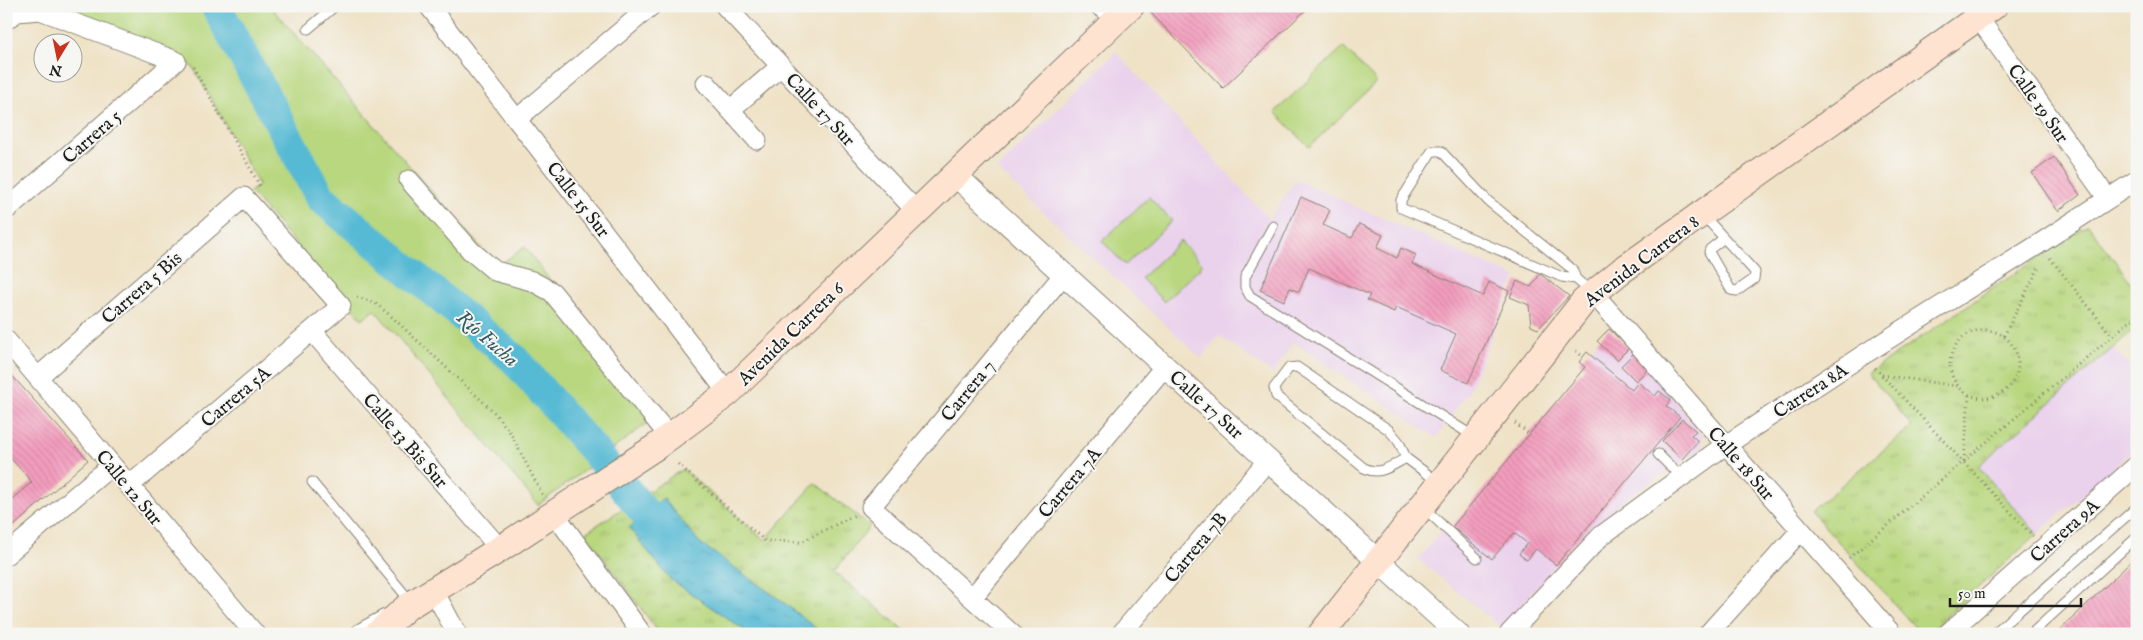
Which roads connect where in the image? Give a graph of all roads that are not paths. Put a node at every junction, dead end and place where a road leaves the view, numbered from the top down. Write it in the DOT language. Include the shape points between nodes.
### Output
graph roads {
  1 [pos="335,6"];
  2 [pos="430,6"];
  3 [pos="651,6"];
  4 [pos="725,6"];
  5 [pos="1118,9"];
  6 [pos="1981,10"];
  7 [pos="6,20"];
  8 [pos="308,29"];
  9 [pos="781,66"];
  10 [pos="706,83"];
  11 [pos="730,110"];
  12 [pos="517,119"];
  13 [pos="757,140"];
  14 [pos="955,175"];
  15 [pos="409,180"];
  16 [pos="2137,180"];
  17 [pos="244,197"];
  18 [pos="2108,199"];
  19 [pos="6,210"];
  20 [pos="917,212"];
  21 [pos="1702,214"];
  22 [pos="1273,226"];
  23 [pos="1724,238"];
  24 [pos="1064,274"];
  25 [pos="1584,286"];
  26 [pos="312,331"];
  27 [pos="6,340"];
  28 [pos="1165,366"];
  29 [pos="38,377"];
  30 [pos="728,393"];
  31 [pos="668,438"];
  32 [pos="1475,438"];
  33 [pos="1726,445"];
  34 [pos="1658,454"];
  35 [pos="1406,458"];
  36 [pos="1268,460"];
  37 [pos="112,465"];
  38 [pos="2137,465"];
  39 [pos="1681,477"];
  40 [pos="312,482"];
  41 [pos="1439,483"];
  42 [pos="129,486"];
  43 [pos="549,506"];
  44 [pos="1422,506"];
  45 [pos="2137,507"];
  46 [pos="1801,530"];
  47 [pos="2137,537"];
  48 [pos="500,549"];
  49 [pos="6,555"];
  50 [pos="1477,558"];
  51 [pos="1378,560"];
  52 [pos="972,598"];
  53 [pos="418,601"];
  54 [pos="254,634"];
  55 [pos="359,634"];
  56 [pos="378,634"];
  57 [pos="457,634"];
  58 [pos="642,634"];
  59 [pos="1012,634"];
  60 [pos="1121,634"];
  61 [pos="1321,634"];
  62 [pos="1458,634"];
  63 [pos="1510,634"];
  64 [pos="1708,634"];
  65 [pos="1892,634"];
  66 [pos="1947,634"];
  67 [pos="1993,634"];
  68 [pos="2031,634"];
  1 -- 8 [label="lane"];
  2 -- 12 [label="street, Calle 15 Sur"];
  3 -- 12 [label="street"];
  4 -- 9 [label="street, Calle 17 Sur"];
  5 -- 14 [label="main road, Avenida Carrera 6"];
  6 -- 18 [label="street, Calle 19 Sur"];
  6 -- 21 [label="main road, Avenida Carrera 8"];
  7 -- 19 [label="street, Carrera 5" via="17,12 35,9 176,61"];
  9 -- 11 [label="street"];
  9 -- 20 [label="street, Calle 17 Sur"];
  10 -- 11 [label="street"];
  11 -- 13 [label="street"];
  12 -- 30 [label="street, Calle 15 Sur"];
  14 -- 20 [label="main road, Avenida Carrera 6"];
  14 -- 24 [label="street, Calle 17 Sur"];
  15 -- 31 [label="street" via="471,251 495,271 532,281 552,292"];
  16 -- 18 [label="street, Carrera 8A"];
  17 -- 26 [label="street, Carrera 5A" via="346,301"];
  17 -- 29 [label="street, Carrera 5 Bis"];
  18 -- 33 [label="street, Carrera 8A" via="2042,249 1863,355"];
  20 -- 30 [label="main road, Avenida Carrera 6"];
  21 -- 23 [label="lane"];
  21 -- 25 [label="main road, Avenida Carrera 8"];
  22 -- 32 [label="lane" via="1245,277 1245,287 1250,296"];
  23 -- 23 [label="lane" via="1755,272 1754,279 1737,291 1731,290 1709,252"];
  24 -- 28 [label="street, Calle 17 Sur"];
  24 -- 52 [label="street, Carrera 7" via="871,507"];
  25 -- 25 [label="lane" via="1572,269 1488,201 1441,152 1435,150 1430,153 1401,200 1401,208"];
  25 -- 32 [label="main road, Avenida Carrera 8" via="1575,311"];
  25 -- 33 [label="street, Calle 18 Sur"];
  26 -- 42 [label="street, Carrera 5A"];
  26 -- 48 [label="street, Calle 13 Bis Sur"];
  27 -- 29 [label="street, Calle 12 Sur"];
  28 -- 36 [label="street, Calle 17 Sur"];
  28 -- 52 [label="street, Carrera 7A"];
  29 -- 37 [label="street, Calle 12 Sur"];
  30 -- 31 [label="main road, Avenida Carrera 6"];
  31 -- 43 [label="main road, Avenida Carrera 6" via="594,487"];
  32 -- 41 [label="main road, Avenida Carrera 8"];
  33 -- 39 [label="street, Carrera 8A"];
  33 -- 46 [label="street, Calle 18 Sur"];
  34 -- 39 [label="lane"];
  35 -- 35 [label="lane" via="1400,442 1390,430 1297,367 1289,368 1274,388 1276,396 1364,468 1373,472 1384,470"];
  35 -- 41 [label="lane"];
  36 -- 51 [label="street, Calle 17 Sur"];
  36 -- 60 [label="street, Carrera 7B"];
  37 -- 42 [label="street, Calle 12 Sur"];
  37 -- 49 [label="street"];
  38 -- 66 [label="street, Carrera 9A"];
  39 -- 63 [label="street, Carrera 8A" via="1601,536"];
  40 -- 53 [label="lane" via="401,588"];
  41 -- 44 [label="main road, Avenida Carrera 8"];
  42 -- 54 [label="street, Calle 12 Sur"];
  43 -- 48 [label="main road, Avenida Carrera 6"];
  43 -- 58 [label="street"];
  44 -- 50 [label="lane"];
  44 -- 51 [label="main road, Avenida Carrera 8"];
  45 -- 67 [label="lane"];
  46 -- 64 [label="street"];
  46 -- 65 [label="street, Calle 18 Sur"];
  47 -- 68 [label="lane"];
  48 -- 53 [label="main road, Avenida Carrera 6"];
  51 -- 61 [label="main road, Avenida Carrera 8"];
  51 -- 62 [label="street, Calle 17 Sur"];
  52 -- 59 [label="street"];
  53 -- 55 [label="street"];
  53 -- 56 [label="main road, Avenida Carrera 6"];
  53 -- 57 [label="street"];
}
